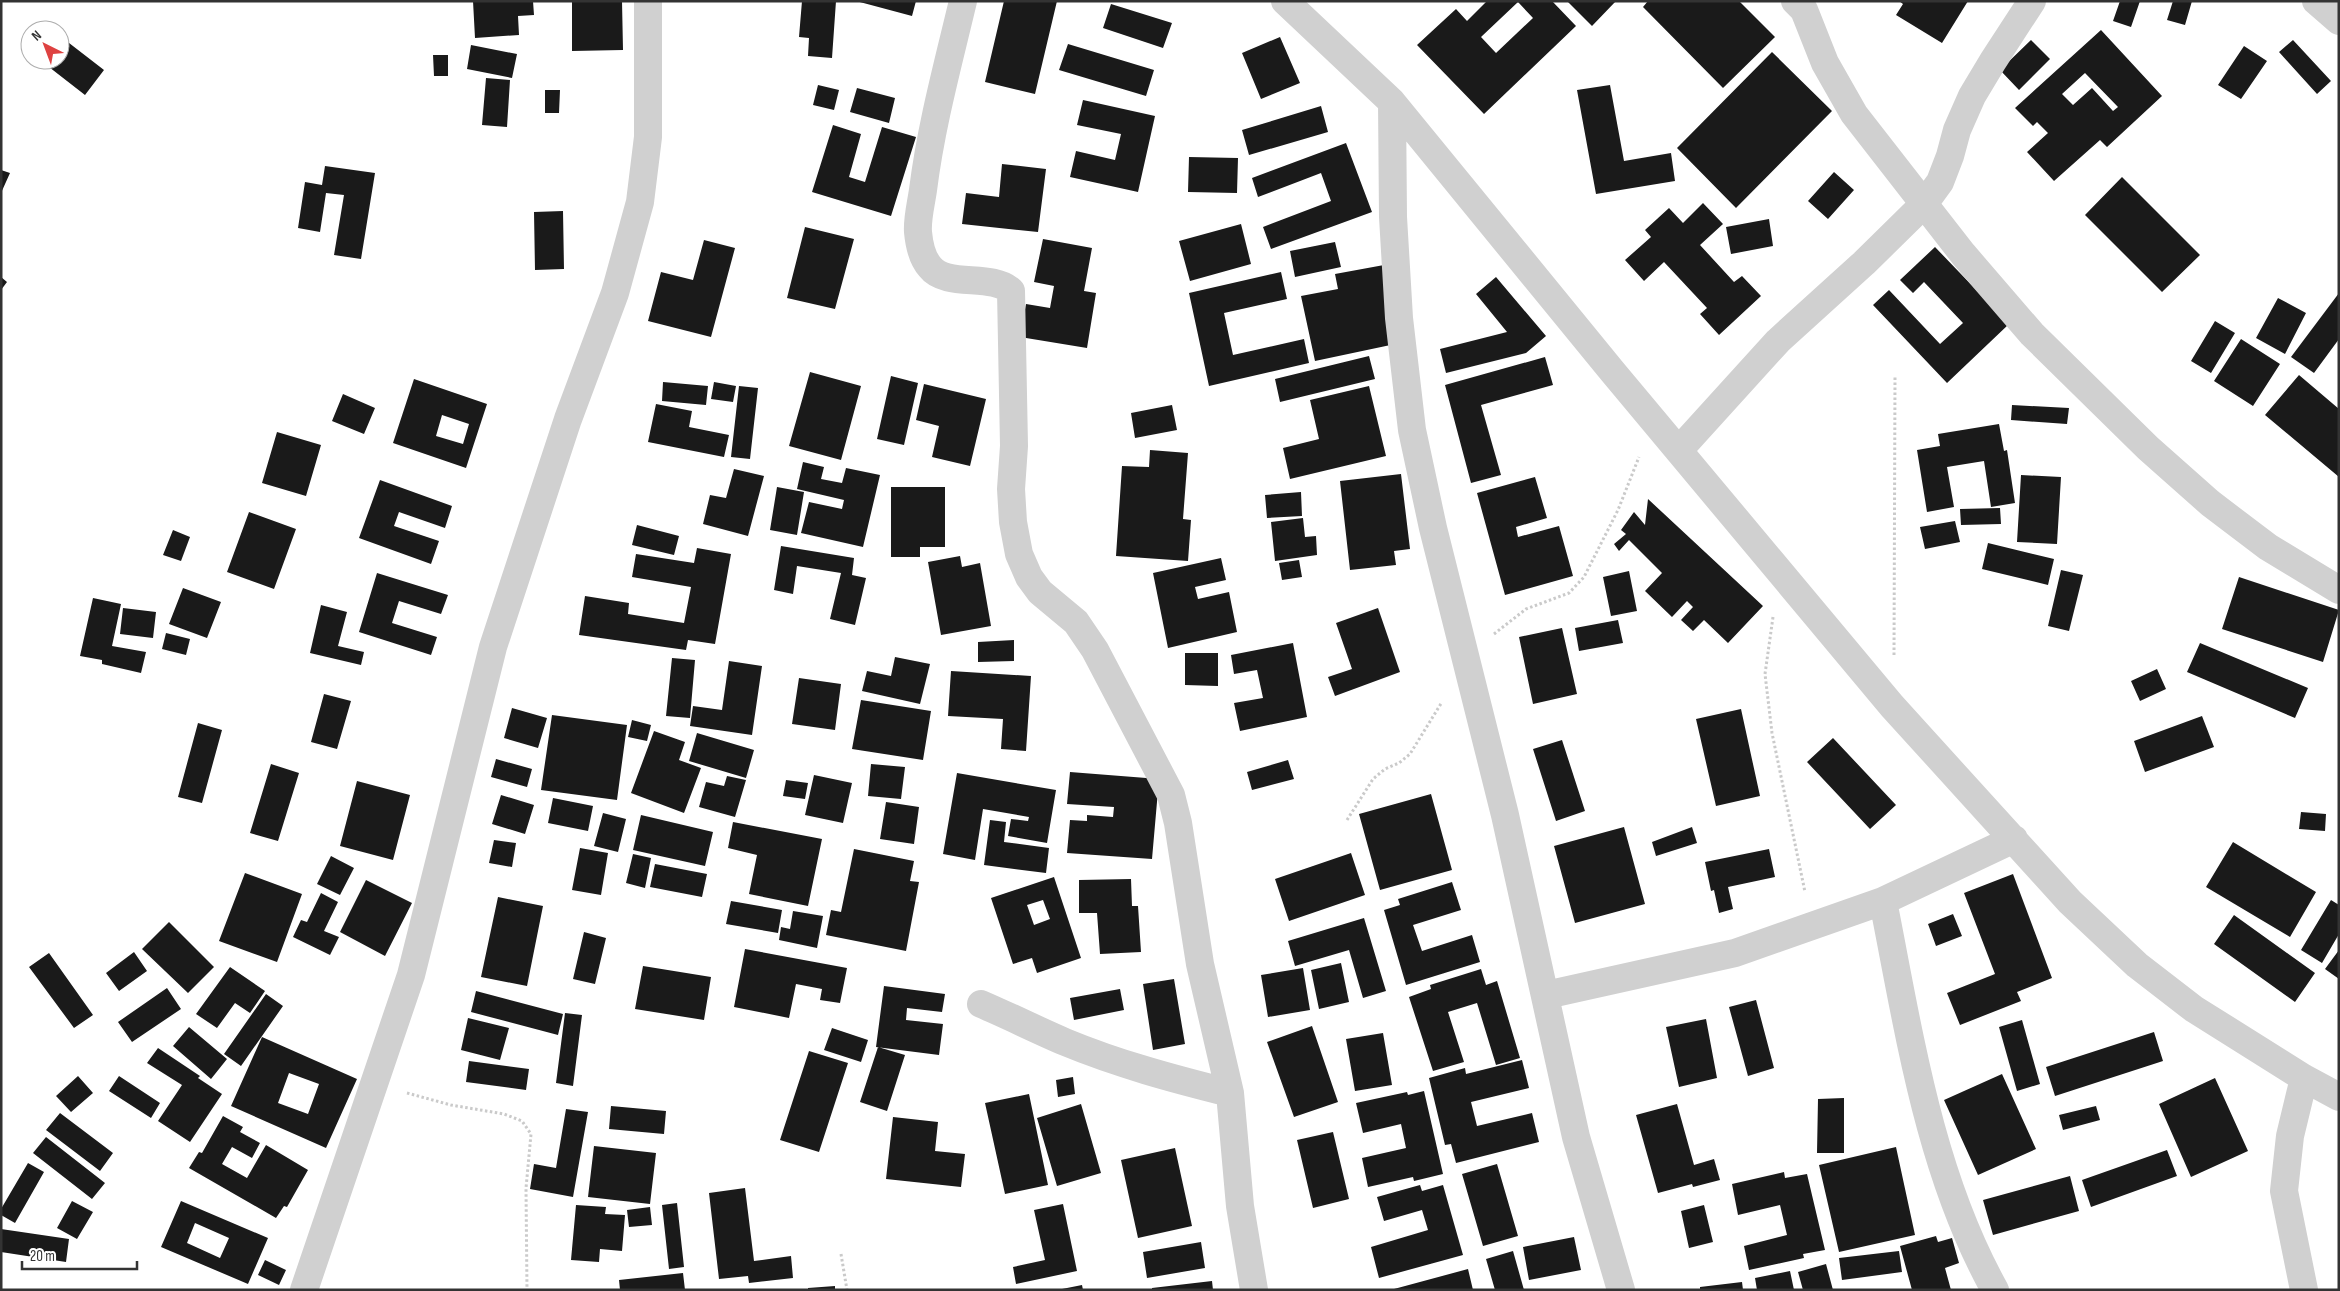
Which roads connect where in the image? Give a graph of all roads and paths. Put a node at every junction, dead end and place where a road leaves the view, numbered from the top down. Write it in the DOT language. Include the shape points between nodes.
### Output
graph roads {
  1 [pos="648,1"];
  2 [pos="963,1"];
  3 [pos="1285,1"];
  4 [pos="2032,1"];
  5 [pos="2316,1"];
  6 [pos="1803,4"];
  7 [pos="2339,21"];
  8 [pos="1392,102"];
  9 [pos="1924,204"];
  10 [pos="1895,377"];
  11 [pos="1679,450"];
  12 [pos="1640,455"];
  13 [pos="1783,573"];
  14 [pos="2339,590"];
  15 [pos="1468,662"];
  16 [pos="1892,706"];
  17 [pos="1347,820"];
  18 [pos="2014,839"];
  19 [pos="1883,901"];
  20 [pos="1814,926"];
  21 [pos="1546,995"];
  22 [pos="981,1004"];
  23 [pos="2304,1078"];
  24 [pos="375,1084"];
  25 [pos="1230,1093"];
  26 [pos="2339,1097"];
  27 [pos="842,1254"];
  28 [pos="304,1290"];
  29 [pos="527,1290"];
  30 [pos="847,1290"];
  31 [pos="1254,1290"];
  32 [pos="1621,1290"];
  33 [pos="1995,1290"];
  34 [pos="2304,1290"];
  1 -- 24 [label="street" via="648,137 640,202 614,293 568,419 493,647 411,975"];
  2 -- 25 [label="street" via="926,162 918,230 920,246 930,268 938,273 969,281 994,282 1011,291 1014,446 1011,489 1019,554 1040,592 1076,622 1096,650 1171,795 1200,964"];
  3 -- 8 [label="street"];
  4 -- 9 [label="street" via="1972,96 1940,182"];
  5 -- 7 [label="street"];
  6 -- 9 [label="street" via="1826,63 1854,114"];
  8 -- 11 [label="street"];
  8 -- 15 [label="street" via="1392,217 1412,430 1433,528"];
  9 -- 11 [label="street" via="1778,341"];
  9 -- 14 [label="street" via="2032,334 2148,448 2210,503 2261,541"];
  10 -- 16 [label="path"];
  11 -- 13 [label="street"];
  12 -- 15 [label="path" via="1618,510 1584,577 1569,593 1526,610 1503,626"];
  13 -- 16 [label="street"];
  13 -- 20 [label="path" via="1769,632 1766,674 1773,742"];
  15 -- 17 [label="path" via="1410,754 1373,779"];
  15 -- 21 [label="street"];
  16 -- 18 [label="street"];
  18 -- 19 [label="street"];
  18 -- 23 [label="street" via="2070,902 2137,965 2194,1009"];
  19 -- 20 [label="street"];
  19 -- 33 [label="street" via="1932,1130 1956,1200"];
  20 -- 21 [label="street" via="1735,953"];
  21 -- 32 [label="street" via="1576,1137"];
  22 -- 25 [label="street" via="1066,1042 1116,1060"];
  23 -- 26 [label="street"];
  23 -- 34 [label="street" via="2290,1136 2284,1191"];
  24 -- 28 [label="street"];
  24 -- 29 [label="path" via="522,1121 531,1134 526,1188"];
  25 -- 31 [label="street" via="1240,1206"];
  27 -- 30 [label="path"];
}
